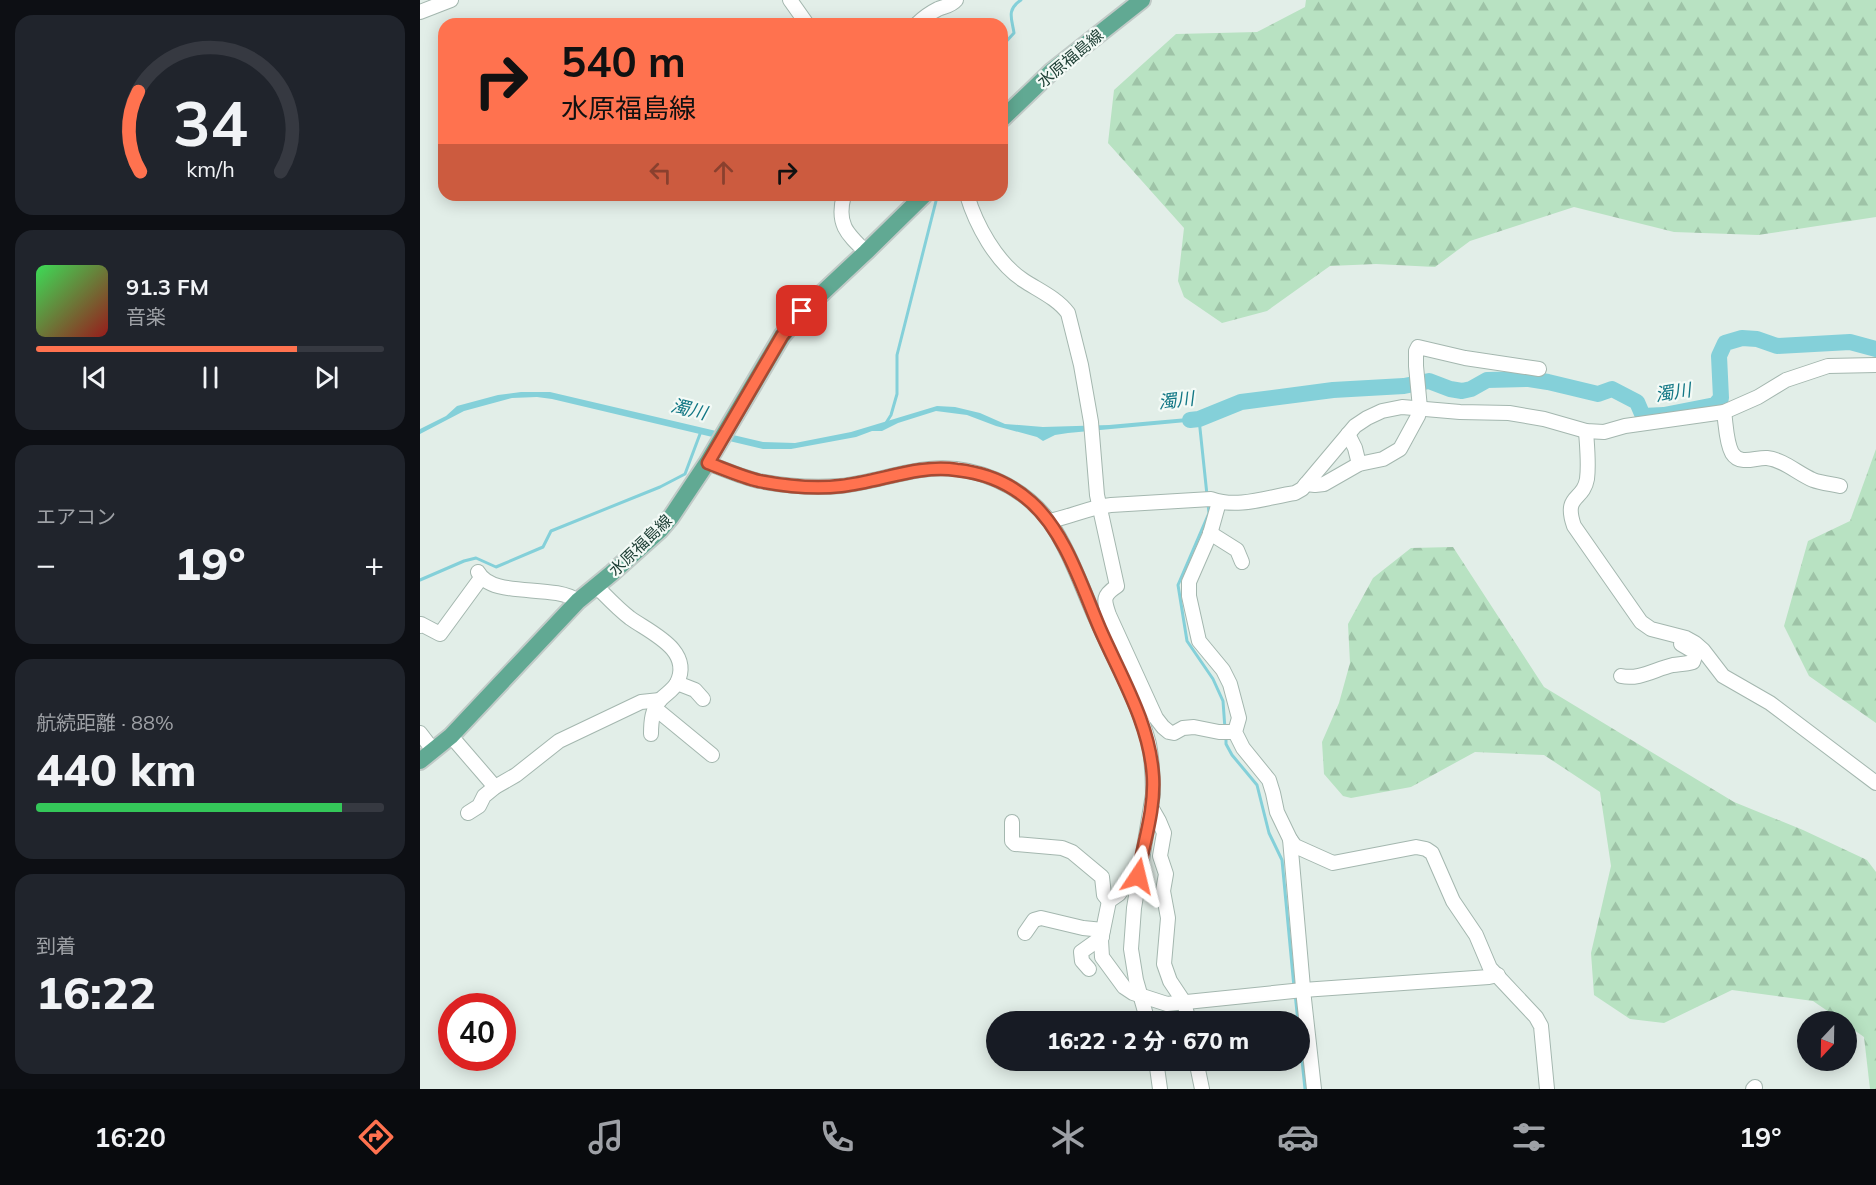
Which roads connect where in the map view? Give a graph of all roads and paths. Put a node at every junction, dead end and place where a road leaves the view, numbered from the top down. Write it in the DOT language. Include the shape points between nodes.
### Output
graph roads {
  1 [pos="451,0"];
  2 [pos="790,0"];
  3 [pos="956,0"];
  4 [pos="1142,0"];
  5 [pos="420,12"];
  6 [pos="803,18"];
  7 [pos="923,18"];
  8 [pos="1008,114"];
  9 [pos="843,201"];
  10 [pos="918,201"];
  11 [pos="969,201"];
  12 [pos="866,252"];
  13 [pos="1876,365"];
  14 [pos="1539,369"];
  15 [pos="1420,408"];
  16 [pos="1724,412"];
  17 [pos="1586,431"];
  18 [pos="1348,434"];
  19 [pos="708,463"];
  20 [pos="1359,464"];
  21 [pos="1306,484"];
  22 [pos="1840,486"];
  23 [pos="1211,500"];
  24 [pos="1099,506"];
  25 [pos="1049,521"];
  26 [pos="1210,533"];
  27 [pos="1242,562"];
  28 [pos="596,586"];
  29 [pos="578,601"];
  30 [pos="420,626"];
  31 [pos="1662,632"];
  32 [pos="1621,676"];
  33 [pos="677,682"];
  34 [pos="703,699"];
  35 [pos="658,705"];
  36 [pos="1167,730"];
  37 [pos="1228,732"];
  38 [pos="420,733"];
  39 [pos="651,734"];
  40 [pos="452,736"];
  41 [pos="434,750"];
  42 [pos="1149,750"];
  43 [pos="712,756"];
  44 [pos="420,761"];
  45 [pos="1876,783"];
  46 [pos="495,787"];
  47 [pos="1151,807"];
  48 [pos="468,813"];
  49 [pos="1012,822"];
  50 [pos="1290,839"];
  51 [pos="1138,876"];
  52 [pos="1109,901"];
  53 [pos="1025,933"];
  54 [pos="1102,933"];
  55 [pos="1089,969"];
  56 [pos="1498,975"];
  57 [pos="1297,991"];
  58 [pos="1140,994"];
  59 [pos="1184,1002"];
  60 [pos="1145,1011"];
  61 [pos="1186,1011"];
  62 [pos="1158,1071"];
  63 [pos="1198,1071"];
  64 [pos="1160,1089"];
  65 [pos="1202,1089"];
  66 [pos="1314,1089"];
  67 [pos="1546,1089"];
  1 -- 5 [label="street"];
  2 -- 6 [label="street"];
  3 -- 7 [label="street"];
  4 -- 8 [label="main road, 水原福島線" via="1077,51"];
  9 -- 12 [label="street" via="842,224"];
  10 -- 12 [label="main road, 水原福島線"];
  11 -- 24 [label="street" via="990,246 1020,278 1068,313 1091,422"];
  12 -- 19 [label="main road, 水原福島線" via="802,311 782,336"];
  13 -- 16 [label="street" via="1820,368 1786,380"];
  14 -- 15 [label="street" via="1418,347"];
  15 -- 17 [label="street" via="1509,413"];
  15 -- 18 [label="street" via="1382,411 1366,418"];
  15 -- 20 [label="street" via="1400,449 1383,459"];
  16 -- 17 [label="street" via="1604,432"];
  16 -- 22 [label="street" via="1730,447 1738,459 1778,460 1810,479"];
  17 -- 31 [label="street" via="1587,480 1571,505 1574,526 1641,622"];
  18 -- 20 [label="street"];
  18 -- 21 [label="street"];
  19 -- 25 [label="street" via="757,480 810,486 841,486 931,469 955,469 1008,484"];
  19 -- 28 [label="main road, 水原福島線" via="660,530"];
  20 -- 21 [label="street" via="1324,484"];
  21 -- 23 [label="street" via="1295,493 1247,502"];
  23 -- 24 [label="street"];
  23 -- 26 [label="street"];
  24 -- 25 [label="street"];
  24 -- 36 [label="street" via="1117,586 1104,601 1156,718"];
  25 -- 42 [label="street" via="1136,706"];
  26 -- 27 [label="street" via="1237,550"];
  26 -- 37 [label="street" via="1189,582 1189,596 1199,641 1230,684 1239,718"];
  28 -- 29 [label="main road, 水原福島線"];
  28 -- 33 [label="street" via="630,617 667,642 679,662"];
  29 -- 30 [label="street" via="540,590 490,584 480,575 440,634"];
  29 -- 40 [label="main road, 水原福島線"];
  31 -- 32 [label="street" via="1666,638 1693,651 1693,662 1638,676"];
  31 -- 45 [label="street" via="1695,643 1728,680 1770,703"];
  33 -- 34 [label="street" via="695,690"];
  33 -- 35 [label="street"];
  35 -- 39 [label="street" via="651,720"];
  35 -- 43 [label="street"];
  35 -- 46 [label="street" via="641,702 559,741"];
  36 -- 37 [label="street" via="1194,727"];
  36 -- 42 [label="street"];
  37 -- 50 [label="street" via="1269,780 1277,812"];
  38 -- 41 [label="street"];
  40 -- 41 [label="main road, 水原福島線"];
  40 -- 46 [label="street"];
  41 -- 44 [label="main road, 水原福島線"];
  42 -- 47 [label="street" via="1153,777"];
  46 -- 48 [label="street"];
  47 -- 51 [label="street"];
  47 -- 59 [label="street" via="1164,833 1160,856 1166,874 1163,891 1168,918 1164,964"];
  49 -- 52 [label="street" via="1015,844 1062,848 1098,872"];
  50 -- 56 [label="street" via="1295,846 1333,863 1416,847 1432,853 1453,902"];
  50 -- 57 [label="street"];
  51 -- 52 [label="street" via="1128,880"];
  51 -- 58 [label="street" via="1131,948"];
  52 -- 54 [label="street"];
  53 -- 54 [label="street" via="1034,920 1041,918"];
  54 -- 55 [label="street" via="1081,952 1082,962"];
  54 -- 58 [label="street" via="1102,957 1108,967 1124,987"];
  56 -- 57 [label="street"];
  56 -- 67 [label="street" via="1541,1026"];
  57 -- 59 [label="street"];
  57 -- 66 [label="street"];
  58 -- 59 [label="street" via="1167,1004"];
  58 -- 60 [label="street"];
  59 -- 61 [label="street"];
  62 -- 64 [label="street"];
  63 -- 65 [label="street"];
}
